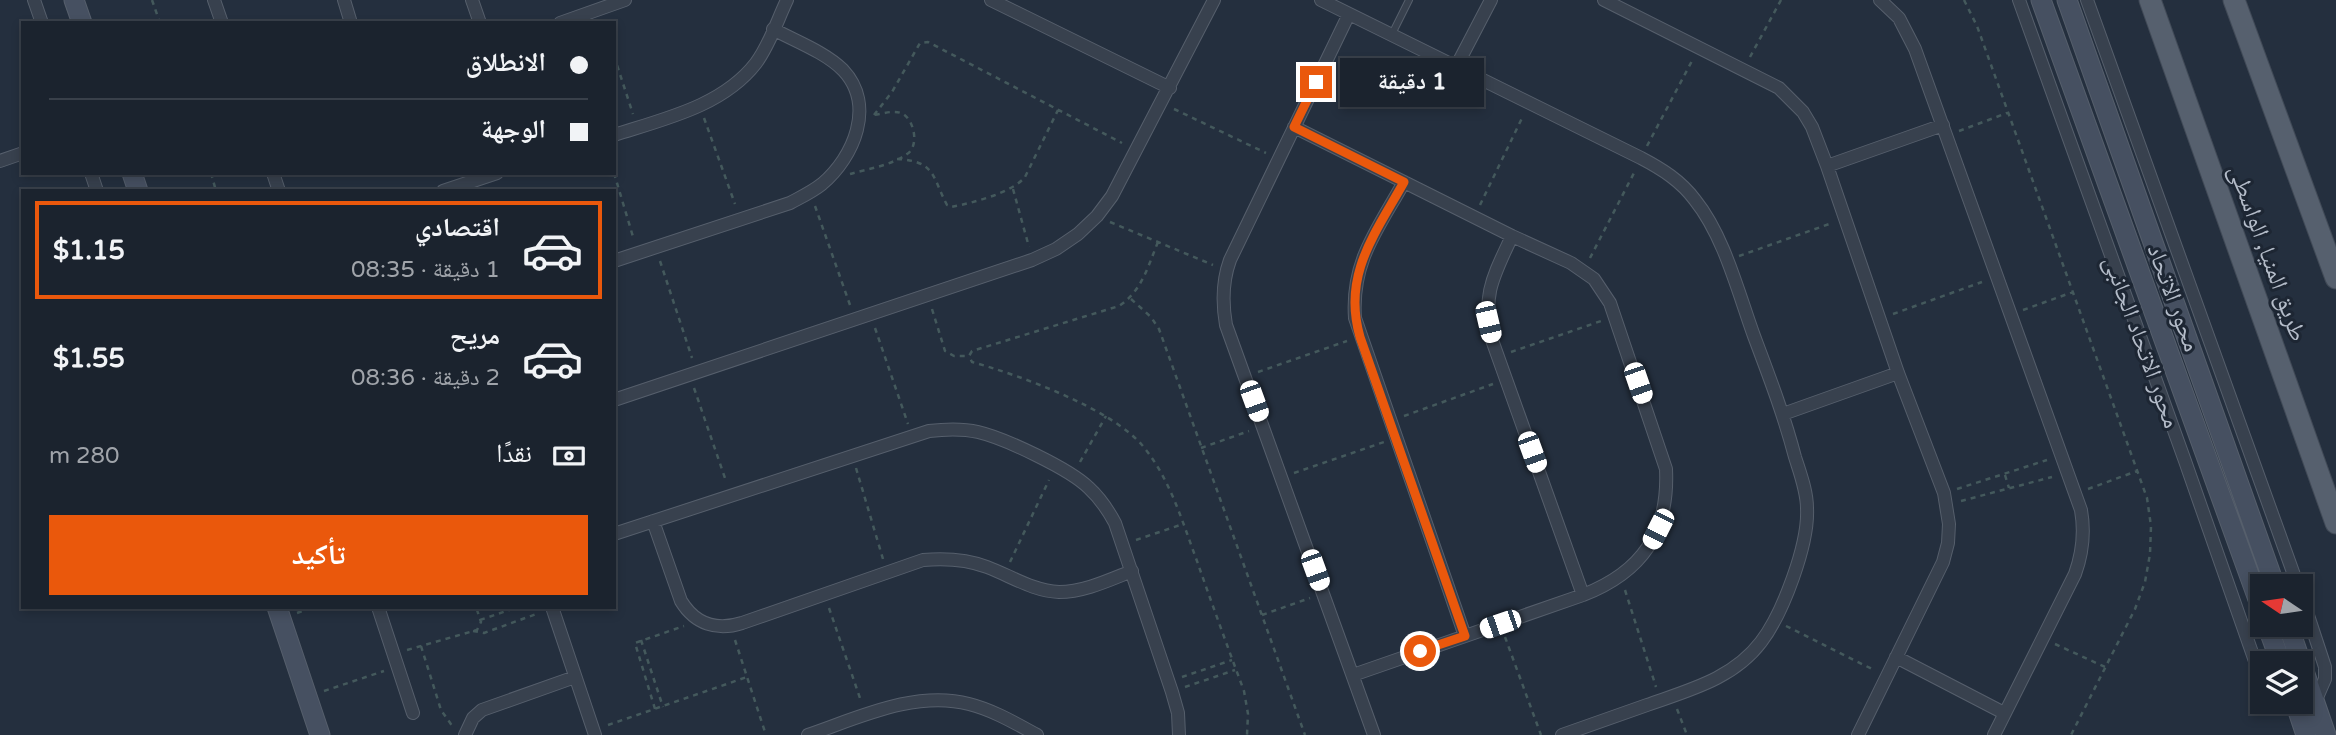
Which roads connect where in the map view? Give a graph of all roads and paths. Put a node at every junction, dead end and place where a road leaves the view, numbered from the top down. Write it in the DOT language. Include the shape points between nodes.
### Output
graph roads {
  1 [pos="34,0"];
  2 [pos="74,0"];
  3 [pos="152,0"];
  4 [pos="214,0"];
  5 [pos="344,0"];
  6 [pos="472,0"];
  7 [pos="625,0"];
  8 [pos="787,0"];
  9 [pos="991,0"];
  10 [pos="1214,0"];
  11 [pos="1321,0"];
  12 [pos="1409,0"];
  13 [pos="1491,0"];
  14 [pos="1604,0"];
  15 [pos="1781,0"];
  16 [pos="1880,0"];
  17 [pos="1964,0"];
  18 [pos="2019,0"];
  19 [pos="2041,0"];
  20 [pos="2067,0"];
  21 [pos="2087,0"];
  22 [pos="2150,0"];
  23 [pos="2234,0"];
  24 [pos="1349,14"];
  25 [pos="41,21"];
  26 [pos="81,21"];
  27 [pos="159,21"];
  28 [pos="221,21"];
  29 [pos="350,21"];
  30 [pos="479,21"];
  31 [pos="566,21"];
  32 [pos="773,29"];
  33 [pos="1392,34"];
  34 [pos="616,62"];
  35 [pos="1456,67"];
  36 [pos="1744,69"];
  37 [pos="1170,88"];
  38 [pos="1162,103"];
  39 [pos="1530,103"];
  40 [pos="700,105"];
  41 [pos="1058,110"];
  42 [pos="2007,113"];
  43 [pos="638,127"];
  44 [pos="1294,127"];
  45 [pos="1944,131"];
  46 [pos="616,134"];
  47 [pos="1137,151"];
  48 [pos="21,154"];
  49 [pos="897,159"];
  50 [pos="1279,159"];
  51 [pos="0,161"];
  52 [pos="1827,166"];
  53 [pos="491,175"];
  54 [pos="615,175"];
  55 [pos="1404,182"];
  56 [pos="824,183"];
  57 [pos="1013,188"];
  58 [pos="449,189"];
  59 [pos="811,193"];
  60 [pos="1097,216"];
  61 [pos="1474,217"];
  62 [pos="1845,218"];
  63 [pos="740,220"];
  64 [pos="1512,236"];
  65 [pos="1158,242"];
  66 [pos="655,248"];
  67 [pos="638,253"];
  68 [pos="616,260"];
  69 [pos="1032,260"];
  70 [pos="1726,260"];
  71 [pos="1226,271"];
  72 [pos="1996,276"];
  73 [pos="2336,278"];
  74 [pos="2073,292"];
  75 [pos="927,296"];
  76 [pos="1130,299"];
  77 [pos="870,315"];
  78 [pos="2010,315"];
  79 [pos="1615,316"];
  80 [pos="1880,319"];
  81 [pos="856,320"];
  82 [pos="1360,337"];
  83 [pos="969,356"];
  84 [pos="1498,357"];
  85 [pos="1898,373"];
  86 [pos="693,374"];
  87 [pos="1245,376"];
  88 [pos="1506,380"];
  89 [pos="616,399"];
  90 [pos="1783,414"];
  91 [pos="1106,416"];
  92 [pos="1390,421"];
  93 [pos="1262,426"];
  94 [pos="912,435"];
  95 [pos="1396,438"];
  96 [pos="1201,448"];
  97 [pos="851,454"];
  98 [pos="2060,456"];
  99 [pos="1056,466"];
  100 [pos="2138,471"];
  101 [pos="2067,473"];
  102 [pos="2005,474"];
  103 [pos="1073,475"];
  104 [pos="1281,478"];
  105 [pos="2009,488"];
  106 [pos="2075,494"];
  107 [pos="731,495"];
  108 [pos="1946,499"];
  109 [pos="653,521"];
  110 [pos="2336,523"];
  111 [pos="1183,524"];
  112 [pos="616,533"];
  113 [pos="1123,544"];
  114 [pos="1132,571"];
  115 [pos="887,572"];
  116 [pos="1004,574"];
  117 [pos="2271,574"];
  118 [pos="2294,574"];
  119 [pos="1620,577"];
  120 [pos="2250,577"];
  121 [pos="1323,593"];
  122 [pos="824,594"];
  123 [pos="1583,595"];
  124 [pos="279,609"];
  125 [pos="378,609"];
  126 [pos="477,609"];
  127 [pos="512,609"];
  128 [pos="549,609"];
  129 [pos="552,609"];
  130 [pos="1262,615"];
  131 [pos="480,620"];
  132 [pos="1774,620"];
  133 [pos="700,621"];
  134 [pos="1500,624"];
  135 [pos="731,626"];
  136 [pos="472,631"];
  137 [pos="2314,634"];
  138 [pos="1465,636"];
  139 [pos="2042,638"];
  140 [pos="641,640"];
  141 [pos="421,646"];
  142 [pos="2251,651"];
  143 [pos="1896,657"];
  144 [pos="1232,660"];
  145 [pos="395,661"];
  146 [pos="2105,667"];
  147 [pos="1236,670"];
  148 [pos="1353,675"];
  149 [pos="1887,676"];
  150 [pos="575,677"];
  151 [pos="747,677"];
  152 [pos="1171,687"];
  153 [pos="2313,695"];
  154 [pos="307,697"];
  155 [pos="1667,698"];
  156 [pos="663,707"];
  157 [pos="655,709"];
  158 [pos="413,713"];
  159 [pos="2004,713"];
  160 [pos="2300,714"];
  161 [pos="2307,714"];
  162 [pos="866,716"];
  163 [pos="460,733"];
  164 [pos="594,733"];
  165 [pos="320,735"];
  166 [pos="766,735"];
  167 [pos="808,735"];
  168 [pos="1037,735"];
  169 [pos="1179,735"];
  170 [pos="1247,735"];
  171 [pos="1305,735"];
  172 [pos="1374,735"];
  173 [pos="1541,735"];
  174 [pos="1562,735"];
  175 [pos="1687,735"];
  176 [pos="1858,735"];
  177 [pos="1994,735"];
  178 [pos="2071,735"];
  179 [pos="2306,735"];
  180 [pos="2326,735"];
  1 -- 25 [label="street"];
  2 -- 26 [label="street"];
  3 -- 27 [label="path"];
  4 -- 28 [label="street"];
  5 -- 29 [label="street"];
  6 -- 30 [label="street"];
  7 -- 31 [label="street"];
  8 -- 32 [label="street"];
  9 -- 37 [label="street"];
  10 -- 37 [label="street"];
  11 -- 24 [label="street"];
  12 -- 33 [label="lane"];
  13 -- 35 [label="street"];
  14 -- 36 [label="street"];
  15 -- 36 [label="path"];
  16 -- 45 [label="street" via="1909,32"];
  17 -- 42 [label="path"];
  18 -- 142 [label="street, محور الاتحاد الجانبى"];
  19 -- 120 [label="street, محور الاتحاد"];
  20 -- 117 [label="street, محور الاتحاد"];
  21 -- 118 [label="street"];
  22 -- 110 [label="main road, طريق المنيا, الواسطى"];
  23 -- 73 [label="main road"];
  24 -- 33 [label="street"];
  24 -- 44 [label="street"];
  32 -- 40 [label="street" via="745,76"];
  32 -- 56 [label="street" via="829,59 853,85 859,101 860,119 848,154"];
  33 -- 35 [label="street"];
  34 -- 43 [label="path"];
  35 -- 39 [label="street"];
  36 -- 52 [label="street" via="1792,99 1812,127"];
  37 -- 38 [label="street"];
  38 -- 47 [label="street"];
  38 -- 50 [label="path"];
  39 -- 61 [label="path"];
  39 -- 70 [label="street" via="1652,164 1680,183 1707,217"];
  40 -- 43 [label="street"];
  40 -- 63 [label="path"];
  41 -- 47 [label="path"];
  41 -- 49 [label="path" via="924,42 873,116 899,112 909,119 914,144 907,155"];
  41 -- 57 [label="path" via="1025,177"];
  42 -- 45 [label="path"];
  42 -- 74 [label="path"];
  43 -- 46 [label="street"];
  44 -- 50 [label="street"];
  44 -- 55 [label="street"];
  45 -- 52 [label="street"];
  45 -- 72 [label="street"];
  47 -- 60 [label="street"];
  48 -- 51 [label="street"];
  49 -- 56 [label="path"];
  49 -- 57 [label="path" via="927,168 951,207"];
  50 -- 71 [label="street"];
  52 -- 62 [label="street"];
  53 -- 58 [label="street"];
  54 -- 67 [label="path"];
  55 -- 61 [label="street"];
  55 -- 82 [label="street" via="1357,274 1353,296"];
  56 -- 59 [label="street"];
  57 -- 69 [label="path"];
  59 -- 63 [label="street"];
  59 -- 81 [label="path"];
  60 -- 65 [label="path"];
  60 -- 69 [label="street" via="1056,249"];
  61 -- 64 [label="street"];
  62 -- 70 [label="path"];
  62 -- 80 [label="street"];
  63 -- 66 [label="street"];
  64 -- 79 [label="street" via="1583,270 1603,290"];
  64 -- 84 [label="street" via="1490,283 1487,302"];
  65 -- 71 [label="path"];
  65 -- 76 [label="path"];
  66 -- 67 [label="street"];
  66 -- 86 [label="path"];
  67 -- 68 [label="street"];
  69 -- 75 [label="street"];
  70 -- 90 [label="street"];
  71 -- 87 [label="street" via="1224,312"];
  72 -- 78 [label="street"];
  72 -- 80 [label="path"];
  74 -- 78 [label="path"];
  74 -- 100 [label="path"];
  75 -- 77 [label="street"];
  75 -- 83 [label="path" via="945,351"];
  76 -- 83 [label="path" via="972,351"];
  76 -- 96 [label="path" via="1160,329"];
  77 -- 81 [label="street"];
  77 -- 94 [label="path"];
  78 -- 98 [label="street"];
  79 -- 84 [label="path"];
  79 -- 119 [label="street" via="1661,449 1667,489 1658,529 1648,548"];
  80 -- 85 [label="street"];
  81 -- 86 [label="street"];
  82 -- 87 [label="path"];
  82 -- 92 [label="street"];
  83 -- 91 [label="path" via="972,362 1033,382"];
  84 -- 88 [label="street"];
  85 -- 90 [label="street"];
  85 -- 108 [label="street"];
  86 -- 89 [label="street"];
  86 -- 107 [label="path"];
  87 -- 93 [label="street"];
  88 -- 92 [label="path"];
  88 -- 123 [label="street"];
  90 -- 132 [label="street" via="1807,506 1807,531"];
  91 -- 103 [label="path"];
  91 -- 111 [label="path" via="1142,444 1163,473"];
  92 -- 95 [label="street"];
  93 -- 96 [label="path"];
  93 -- 104 [label="street"];
  94 -- 97 [label="street"];
  94 -- 99 [label="street" via="929,430 977,432"];
  95 -- 104 [label="path"];
  95 -- 138 [label="street"];
  96 -- 130 [label="path"];
  97 -- 107 [label="street"];
  97 -- 115 [label="path"];
  98 -- 101 [label="street"];
  98 -- 102 [label="path"];
  99 -- 103 [label="street"];
  99 -- 116 [label="path"];
  100 -- 106 [label="path"];
  100 -- 146 [label="path" via="2151,526 2150,554 2135,609"];
  101 -- 105 [label="path"];
  101 -- 106 [label="street"];
  102 -- 105 [label="path"];
  102 -- 108 [label="path"];
  103 -- 113 [label="street" via="1104,504"];
  104 -- 121 [label="street"];
  105 -- 108 [label="path"];
  106 -- 139 [label="street" via="2084,526 2081,559"];
  107 -- 109 [label="street"];
  108 -- 143 [label="street" via="1950,524 1943,562"];
  109 -- 112 [label="street"];
  109 -- 133 [label="street" via="681,601"];
  111 -- 113 [label="path"];
  111 -- 147 [label="path"];
  113 -- 114 [label="street"];
  114 -- 116 [label="street" via="1080,590 1059,592 1037,589"];
  114 -- 152 [label="street"];
  115 -- 116 [label="street" via="945,558"];
  115 -- 122 [label="street"];
  119 -- 123 [label="street"];
  119 -- 155 [label="path"];
  121 -- 130 [label="path"];
  121 -- 148 [label="street"];
  122 -- 135 [label="street"];
  122 -- 162 [label="path"];
  123 -- 134 [label="street"];
  124 -- 154 [label="street"];
  125 -- 145 [label="street"];
  126 -- 131 [label="path"];
  127 -- 131 [label="path"];
  128 -- 136 [label="path" via="484,633"];
  129 -- 150 [label="street"];
  130 -- 171 [label="path"];
  131 -- 136 [label="path" via="480,627"];
  132 -- 149 [label="path"];
  132 -- 155 [label="street" via="1742,662 1720,678"];
  133 -- 135 [label="street"];
  133 -- 140 [label="path"];
  134 -- 138 [label="street"];
  134 -- 173 [label="path"];
  135 -- 151 [label="path"];
  136 -- 141 [label="path"];
  137 -- 153 [label="street" via="2325,667 2321,691"];
  138 -- 148 [label="street"];
  139 -- 146 [label="path"];
  139 -- 159 [label="street"];
  140 -- 156 [label="path"];
  140 -- 157 [label="path" via="635,646"];
  141 -- 145 [label="path"];
  141 -- 163 [label="path" via="441,710"];
  143 -- 149 [label="street"];
  143 -- 159 [label="street"];
  144 -- 152 [label="path"];
  145 -- 154 [label="path"];
  145 -- 158 [label="street"];
  146 -- 178 [label="path"];
  147 -- 152 [label="path"];
  147 -- 170 [label="path" via="1248,713"];
  148 -- 172 [label="street"];
  149 -- 176 [label="street"];
  150 -- 163 [label="street" via="482,710"];
  150 -- 164 [label="street"];
  151 -- 156 [label="path"];
  151 -- 166 [label="path"];
  152 -- 169 [label="street"];
  154 -- 165 [label="street"];
  155 -- 174 [label="street"];
  155 -- 175 [label="path"];
  156 -- 157 [label="path"];
  157 -- 164 [label="path"];
  159 -- 177 [label="street"];
  160 -- 179 [label="street"];
  161 -- 180 [label="street"];
  162 -- 167 [label="street"];
  162 -- 168 [label="street" via="911,702 939,700 994,712"];
}
